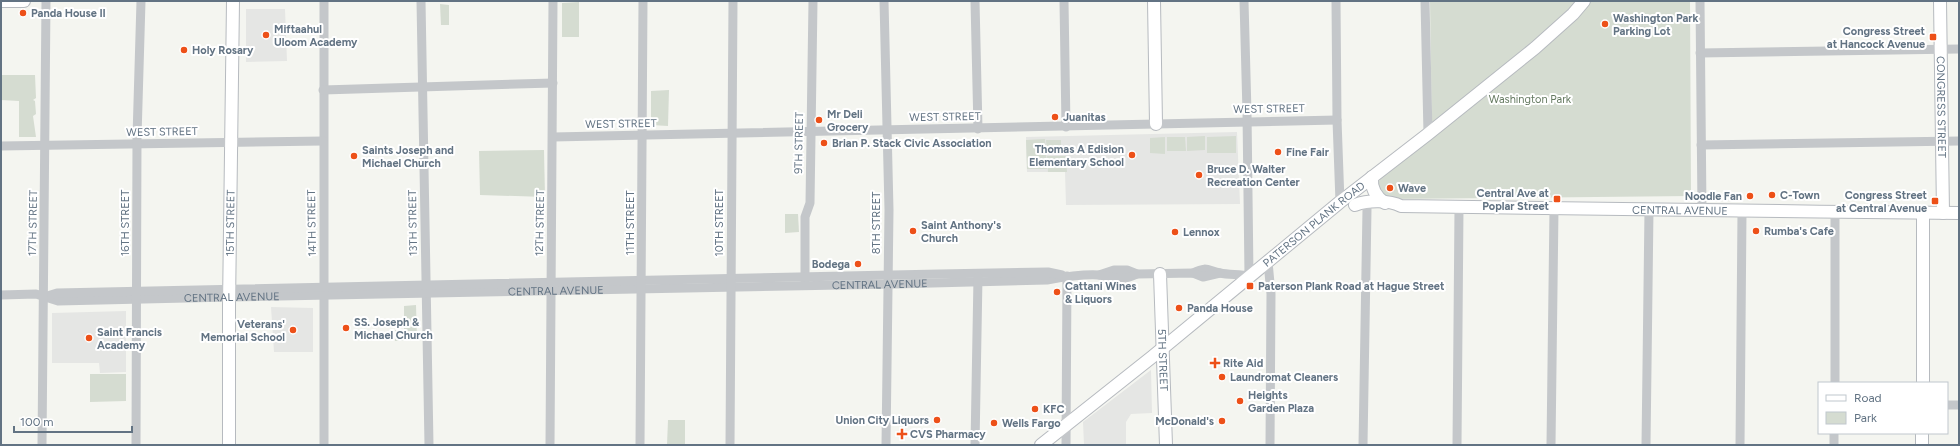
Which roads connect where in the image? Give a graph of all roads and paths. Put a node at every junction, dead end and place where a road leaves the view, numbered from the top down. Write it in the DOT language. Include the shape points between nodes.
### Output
graph roads {
  1 [pos="1,1"];
  2 [pos="24,1"];
  3 [pos="46,1"];
  4 [pos="141,1"];
  5 [pos="234,1"];
  6 [pos="324,1"];
  7 [pos="421,1"];
  8 [pos="553,1"];
  9 [pos="643,1"];
  10 [pos="733,1"];
  11 [pos="813,1"];
  12 [pos="884,1"];
  13 [pos="975,1"];
  14 [pos="1064,1"];
  15 [pos="1154,1"];
  16 [pos="1244,1"];
  17 [pos="1336,1"];
  18 [pos="1425,1"];
  19 [pos="1584,1"];
  20 [pos="1700,1"];
  21 [pos="1940,1"];
  22 [pos="1941,49"];
  23 [pos="1959,49"];
  24 [pos="1700,53"];
  25 [pos="553,83"];
  26 [pos="424,86"];
  27 [pos="323,90"];
  28 [pos="1337,120"];
  29 [pos="1247,122"];
  30 [pos="1156,124"];
  31 [pos="1066,127"];
  32 [pos="978,129"];
  33 [pos="887,130"];
  34 [pos="810,132"];
  35 [pos="732,134"];
  36 [pos="1428,134"];
  37 [pos="553,136"];
  38 [pos="642,136"];
  39 [pos="323,141"];
  40 [pos="1943,141"];
  41 [pos="1959,141"];
  42 [pos="231,143"];
  43 [pos="137,145"];
  44 [pos="1701,145"];
  45 [pos="1,146"];
  46 [pos="46,146"];
  47 [pos="1372,177"];
  48 [pos="1340,202"];
  49 [pos="1385,203"];
  50 [pos="1355,205"];
  51 [pos="1402,206"];
  52 [pos="1459,208"];
  53 [pos="1368,209"];
  54 [pos="1554,209"];
  55 [pos="1649,210"];
  56 [pos="1702,211"];
  57 [pos="1742,212"];
  58 [pos="1835,212"];
  59 [pos="1923,213"];
  60 [pos="1943,213"];
  61 [pos="1959,213"];
  62 [pos="1268,262"];
  63 [pos="1160,274"];
  64 [pos="888,275"];
  65 [pos="1067,276"];
  66 [pos="1249,276"];
  67 [pos="978,277"];
  68 [pos="805,281"];
  69 [pos="731,283"];
  70 [pos="642,284"];
  71 [pos="888,284"];
  72 [pos="551,287"];
  73 [pos="426,289"];
  74 [pos="325,291"];
  75 [pos="230,293"];
  76 [pos="1,295"];
  77 [pos="136,296"];
  78 [pos="44,297"];
  79 [pos="1163,348"];
  80 [pos="1834,382"];
  81 [pos="1923,382"];
  82 [pos="1948,405"];
  83 [pos="1959,405"];
  84 [pos="1066,424"];
  85 [pos="1834,434"];
  86 [pos="1922,434"];
  87 [pos="42,445"];
  88 [pos="136,445"];
  89 [pos="230,445"];
  90 [pos="324,445"];
  91 [pos="429,445"];
  92 [pos="550,445"];
  93 [pos="640,445"];
  94 [pos="730,445"];
  95 [pos="886,445"];
  96 [pos="975,445"];
  97 [pos="1041,445"];
  98 [pos="1066,445"];
  99 [pos="1166,445"];
  100 [pos="1270,445"];
  101 [pos="1363,445"];
  102 [pos="1458,445"];
  103 [pos="1550,445"];
  104 [pos="1646,445"];
  105 [pos="1740,445"];
  106 [pos="1834,445"];
  107 [pos="1922,445"];
  1 -- 2 [label="main road"];
  3 -- 46 [label="street, 17TH STREET"];
  4 -- 43 [label="street, 16TH STREET"];
  5 -- 42 [label="main road, 15TH STREET"];
  6 -- 27 [label="street, 14TH STREET"];
  7 -- 26 [label="street, 13TH STREET"];
  8 -- 25 [label="street, 12TH STREET"];
  9 -- 38 [label="street, 11TH STREET"];
  10 -- 35 [label="street, 10TH STREET"];
  11 -- 34 [label="street, 9TH STREET"];
  12 -- 33 [label="street, 8TH STREET"];
  13 -- 32 [label="street"];
  14 -- 31 [label="street"];
  15 -- 30 [label="main road"];
  16 -- 29 [label="street"];
  17 -- 28 [label="street"];
  18 -- 36 [label="street"];
  19 -- 36 [label="main road, PATERSON PLANK ROAD" via="1550,35"];
  20 -- 24 [label="street"];
  21 -- 22 [label="main road, CONGRESS STREET"];
  22 -- 23 [label="street"];
  22 -- 24 [label="street"];
  22 -- 40 [label="main road, CONGRESS STREET"];
  24 -- 44 [label="street"];
  25 -- 26 [label="street"];
  25 -- 37 [label="street, 12TH STREET"];
  26 -- 27 [label="street"];
  26 -- 73 [label="street, 13TH STREET"];
  27 -- 39 [label="street, 14TH STREET"];
  28 -- 29 [label="street, WEST STREET"];
  28 -- 48 [label="street"];
  29 -- 30 [label="street, WEST STREET"];
  29 -- 66 [label="street"];
  30 -- 31 [label="street, WEST STREET"];
  31 -- 32 [label="street, WEST STREET"];
  32 -- 33 [label="street, WEST STREET"];
  33 -- 34 [label="street, WEST STREET"];
  33 -- 64 [label="street, 8TH STREET"];
  34 -- 35 [label="street, WEST STREET"];
  34 -- 68 [label="street, 9TH STREET" via="810,203 805,217"];
  35 -- 38 [label="street, WEST STREET"];
  35 -- 69 [label="street, 10TH STREET"];
  36 -- 47 [label="main road, PATERSON PLANK ROAD"];
  37 -- 38 [label="street, WEST STREET"];
  37 -- 72 [label="street, 12TH STREET"];
  38 -- 70 [label="street, 11TH STREET"];
  39 -- 42 [label="street, WEST STREET"];
  39 -- 74 [label="street, 14TH STREET"];
  40 -- 41 [label="street"];
  40 -- 44 [label="street"];
  40 -- 60 [label="main road, CONGRESS STREET"];
  42 -- 43 [label="street, WEST STREET"];
  42 -- 75 [label="main road, 15TH STREET"];
  43 -- 46 [label="street, WEST STREET"];
  43 -- 77 [label="street, 16TH STREET"];
  44 -- 56 [label="street"];
  45 -- 46 [label="street, WEST STREET"];
  46 -- 78 [label="street, 17TH STREET"];
  47 -- 48 [label="main road, PATERSON PLANK ROAD"];
  47 -- 49 [label="main road" via="1372,187 1378,199"];
  48 -- 50 [label="main road, CENTRAL AVENUE"];
  48 -- 62 [label="main road, PATERSON PLANK ROAD"];
  49 -- 50 [label="main road, CENTRAL AVENUE" via="1362,202"];
  49 -- 51 [label="main road, CENTRAL AVENUE"];
  50 -- 53 [label="main road, CENTRAL AVENUE"];
  51 -- 52 [label="main road, CENTRAL AVENUE"];
  51 -- 53 [label="main road, CENTRAL AVENUE" via="1396,209"];
  52 -- 54 [label="main road, CENTRAL AVENUE"];
  52 -- 102 [label="street"];
  53 -- 101 [label="street"];
  54 -- 55 [label="main road, CENTRAL AVENUE"];
  54 -- 103 [label="street"];
  55 -- 56 [label="main road, CENTRAL AVENUE"];
  55 -- 104 [label="street"];
  56 -- 57 [label="main road, CENTRAL AVENUE"];
  57 -- 58 [label="main road, CENTRAL AVENUE"];
  57 -- 105 [label="street"];
  58 -- 59 [label="main road, CENTRAL AVENUE"];
  58 -- 80 [label="street"];
  59 -- 60 [label="main road, CENTRAL AVENUE"];
  59 -- 81 [label="main road"];
  60 -- 61 [label="main road, CENTRAL AVENUE"];
  62 -- 66 [label="main road, PATERSON PLANK ROAD"];
  62 -- 100 [label="street" via="1271,294"];
  63 -- 65 [label="street, CENTRAL AVENUE" via="1114,270 1099,275"];
  63 -- 66 [label="street, CENTRAL AVENUE" via="1194,273 1209,268 1220,273"];
  63 -- 79 [label="main road, 5TH STREET"];
  64 -- 67 [label="street, CENTRAL AVENUE"];
  64 -- 68 [label="street, CENTRAL AVENUE"];
  64 -- 71 [label="street, 8TH STREET"];
  65 -- 67 [label="street, CENTRAL AVENUE" via="1048,272"];
  65 -- 84 [label="street"];
  66 -- 79 [label="main road, PATERSON PLANK ROAD"];
  67 -- 71 [label="street, CENTRAL AVENUE"];
  67 -- 96 [label="street"];
  68 -- 69 [label="street, CENTRAL AVENUE"];
  68 -- 71 [label="street, CENTRAL AVENUE"];
  69 -- 70 [label="street, CENTRAL AVENUE"];
  69 -- 94 [label="street, 10TH STREET"];
  70 -- 72 [label="street, CENTRAL AVENUE"];
  70 -- 93 [label="street, 11TH STREET"];
  71 -- 95 [label="street, 8TH STREET"];
  72 -- 73 [label="street, CENTRAL AVENUE"];
  72 -- 92 [label="street, 12TH STREET"];
  73 -- 74 [label="street, CENTRAL AVENUE"];
  73 -- 91 [label="street, 13TH STREET"];
  74 -- 75 [label="street, CENTRAL AVENUE"];
  74 -- 90 [label="street, 14TH STREET"];
  75 -- 77 [label="street, CENTRAL AVENUE"];
  75 -- 89 [label="main road, 15TH STREET"];
  76 -- 78 [label="street, CENTRAL AVENUE" via="36,294"];
  77 -- 78 [label="street, CENTRAL AVENUE" via="58,301"];
  77 -- 88 [label="street, 16TH STREET"];
  78 -- 87 [label="street, 17TH STREET"];
  79 -- 84 [label="main road, PATERSON PLANK ROAD"];
  79 -- 99 [label="main road, 5TH STREET"];
  82 -- 83 [label="street"];
  84 -- 97 [label="main road, PATERSON PLANK ROAD"];
  84 -- 98 [label="street"];
  85 -- 106 [label="street"];
  86 -- 107 [label="main road"];
}
